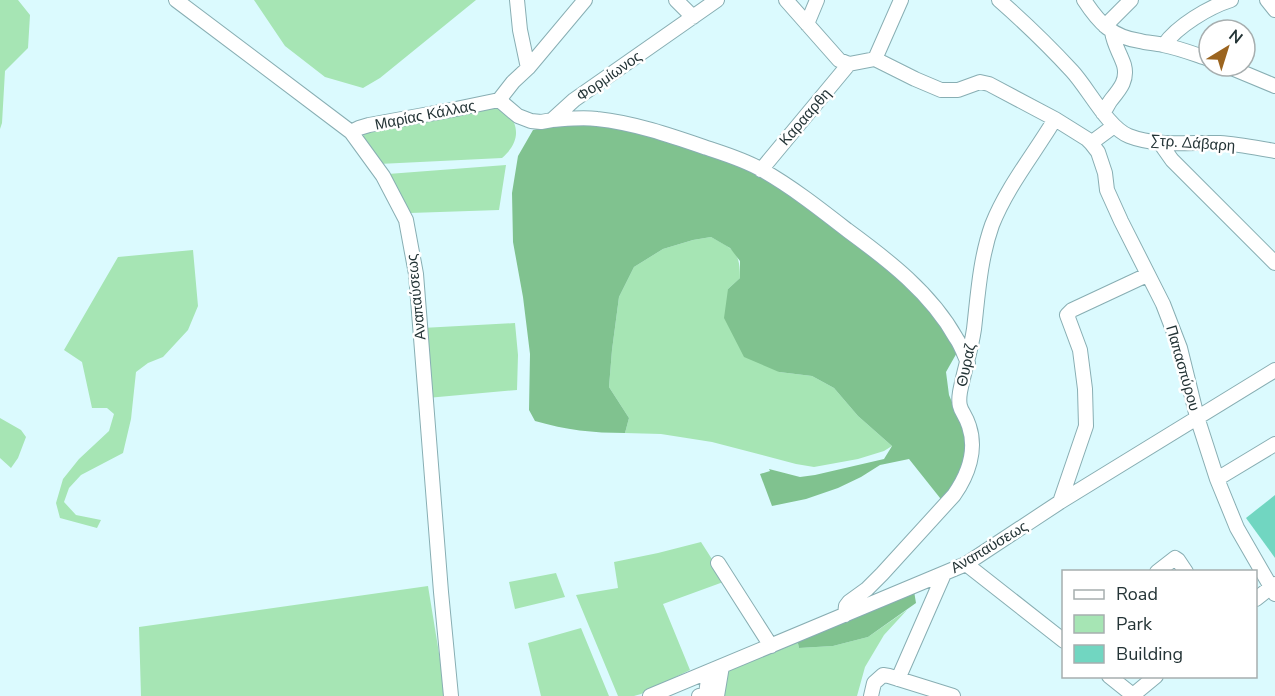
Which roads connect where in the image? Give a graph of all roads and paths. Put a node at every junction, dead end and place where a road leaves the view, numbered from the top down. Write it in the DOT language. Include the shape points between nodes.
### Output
graph roads {
  1 [pos="176,0"];
  2 [pos="517,0"];
  3 [pos="585,0"];
  4 [pos="676,0"];
  5 [pos="717,0"];
  6 [pos="786,0"];
  7 [pos="816,0"];
  8 [pos="901,0"];
  9 [pos="999,0"];
  10 [pos="1084,0"];
  11 [pos="1131,0"];
  12 [pos="1232,0"];
  13 [pos="1267,0"];
  14 [pos="1275,10"];
  15 [pos="693,17"];
  16 [pos="807,24"];
  17 [pos="1109,29"];
  18 [pos="1164,45"];
  19 [pos="1197,55"];
  20 [pos="875,59"];
  21 [pos="849,64"];
  22 [pos="528,68"];
  23 [pos="1256,78"];
  24 [pos="1275,86"];
  25 [pos="499,100"];
  26 [pos="1103,113"];
  27 [pos="1055,119"];
  28 [pos="552,120"];
  29 [pos="1114,126"];
  30 [pos="351,132"];
  31 [pos="1091,143"];
  32 [pos="1160,143"];
  33 [pos="1275,151"];
  34 [pos="761,170"];
  35 [pos="1275,263"];
  36 [pos="1147,275"];
  37 [pos="968,363"];
  38 [pos="1275,370"];
  39 [pos="1197,417"];
  40 [pos="1275,444"];
  41 [pos="1217,479"];
  42 [pos="1060,502"];
  43 [pos="718,563"];
  44 [pos="966,564"];
  45 [pos="1160,570"];
  46 [pos="1185,570"];
  47 [pos="944,574"];
  48 [pos="1274,588"];
  49 [pos="1257,598"];
  50 [pos="845,615"];
  51 [pos="1062,639"];
  52 [pos="771,646"];
  53 [pos="716,669"];
  54 [pos="1111,678"];
  55 [pos="1154,678"];
  56 [pos="898,679"];
  57 [pos="657,695"];
  58 [pos="451,696"];
  59 [pos="699,696"];
  60 [pos="717,696"];
  61 [pos="871,696"];
  62 [pos="953,696"];
  63 [pos="1132,696"];
  1 -- 30 [label="street, Αναπαύσεως"];
  2 -- 22 [label="street"];
  3 -- 22 [label="street"];
  4 -- 15 [label="street"];
  5 -- 15 [label="street, Φορμίωνος"];
  6 -- 16 [label="street"];
  7 -- 16 [label="street"];
  8 -- 20 [label="street"];
  9 -- 26 [label="street" via="1071,69"];
  10 -- 17 [label="street"];
  11 -- 17 [label="street"];
  12 -- 18 [label="street" via="1190,21"];
  13 -- 14 [label="street"];
  15 -- 28 [label="street, Φορμίωνος" via="574,100"];
  16 -- 21 [label="street" via="839,60"];
  17 -- 18 [label="street" via="1138,41"];
  17 -- 26 [label="street" via="1126,78"];
  18 -- 19 [label="street"];
  20 -- 21 [label="street"];
  20 -- 27 [label="street" via="941,90 958,90 980,82 989,84"];
  21 -- 34 [label="street, Καρααρθη"];
  22 -- 25 [label="street"];
  23 -- 24 [label="street"];
  25 -- 28 [label="street" via="531,121"];
  25 -- 30 [label="street, Μαρίας Κάλλας" via="369,125"];
  26 -- 29 [label="street"];
  27 -- 31 [label="street"];
  27 -- 37 [label="street, Θυραζ" via="1013,183 993,224 986,244"];
  28 -- 34 [label="street" via="599,119 640,127"];
  29 -- 31 [label="street"];
  29 -- 32 [label="street, Στρ. Δάβαρη" via="1129,137"];
  30 -- 58 [label="street, Αναπαύσεως" via="383,176 406,220 416,274"];
  31 -- 36 [label="street, Παπασπύρου" via="1098,152 1107,190"];
  32 -- 33 [label="street, Στρ. Δάβαρη" via="1222,143"];
  32 -- 35 [label="street" via="1172,160"];
  34 -- 37 [label="street" via="792,189 904,275 932,303 956,337"];
  36 -- 39 [label="street, Παπασπύρου" via="1180,348"];
  36 -- 42 [label="street" via="1067,315 1080,350 1086,426"];
  37 -- 50 [label="street, Θυραζ" via="959,407 969,425 971,440 963,482 882,574 849,602"];
  38 -- 39 [label="street, Αναπαύσεως"];
  39 -- 41 [label="street, Παπασπύρου"];
  39 -- 42 [label="street, Αναπαύσεως"];
  40 -- 41 [label="street"];
  41 -- 48 [label="street, Παπασπύρου" via="1237,528"];
  42 -- 44 [label="street, Αναπαύσεως"];
  43 -- 52 [label="street"];
  44 -- 47 [label="street, Αναπαύσεως"];
  44 -- 51 [label="street"];
  45 -- 46 [label="street" via="1175,558"];
  47 -- 50 [label="street, Αναπαύσεως"];
  47 -- 56 [label="street"];
  48 -- 49 [label="street"];
  50 -- 52 [label="street, Αναπαύσεως"];
  52 -- 53 [label="street, Αναπαύσεως"];
  53 -- 57 [label="street, Αναπαύσεως"];
  53 -- 59 [label="street" via="706,694"];
  53 -- 60 [label="street"];
  54 -- 63 [label="street"];
  55 -- 63 [label="street"];
  56 -- 61 [label="street" via="883,675 874,683"];
  56 -- 62 [label="street"];
}
